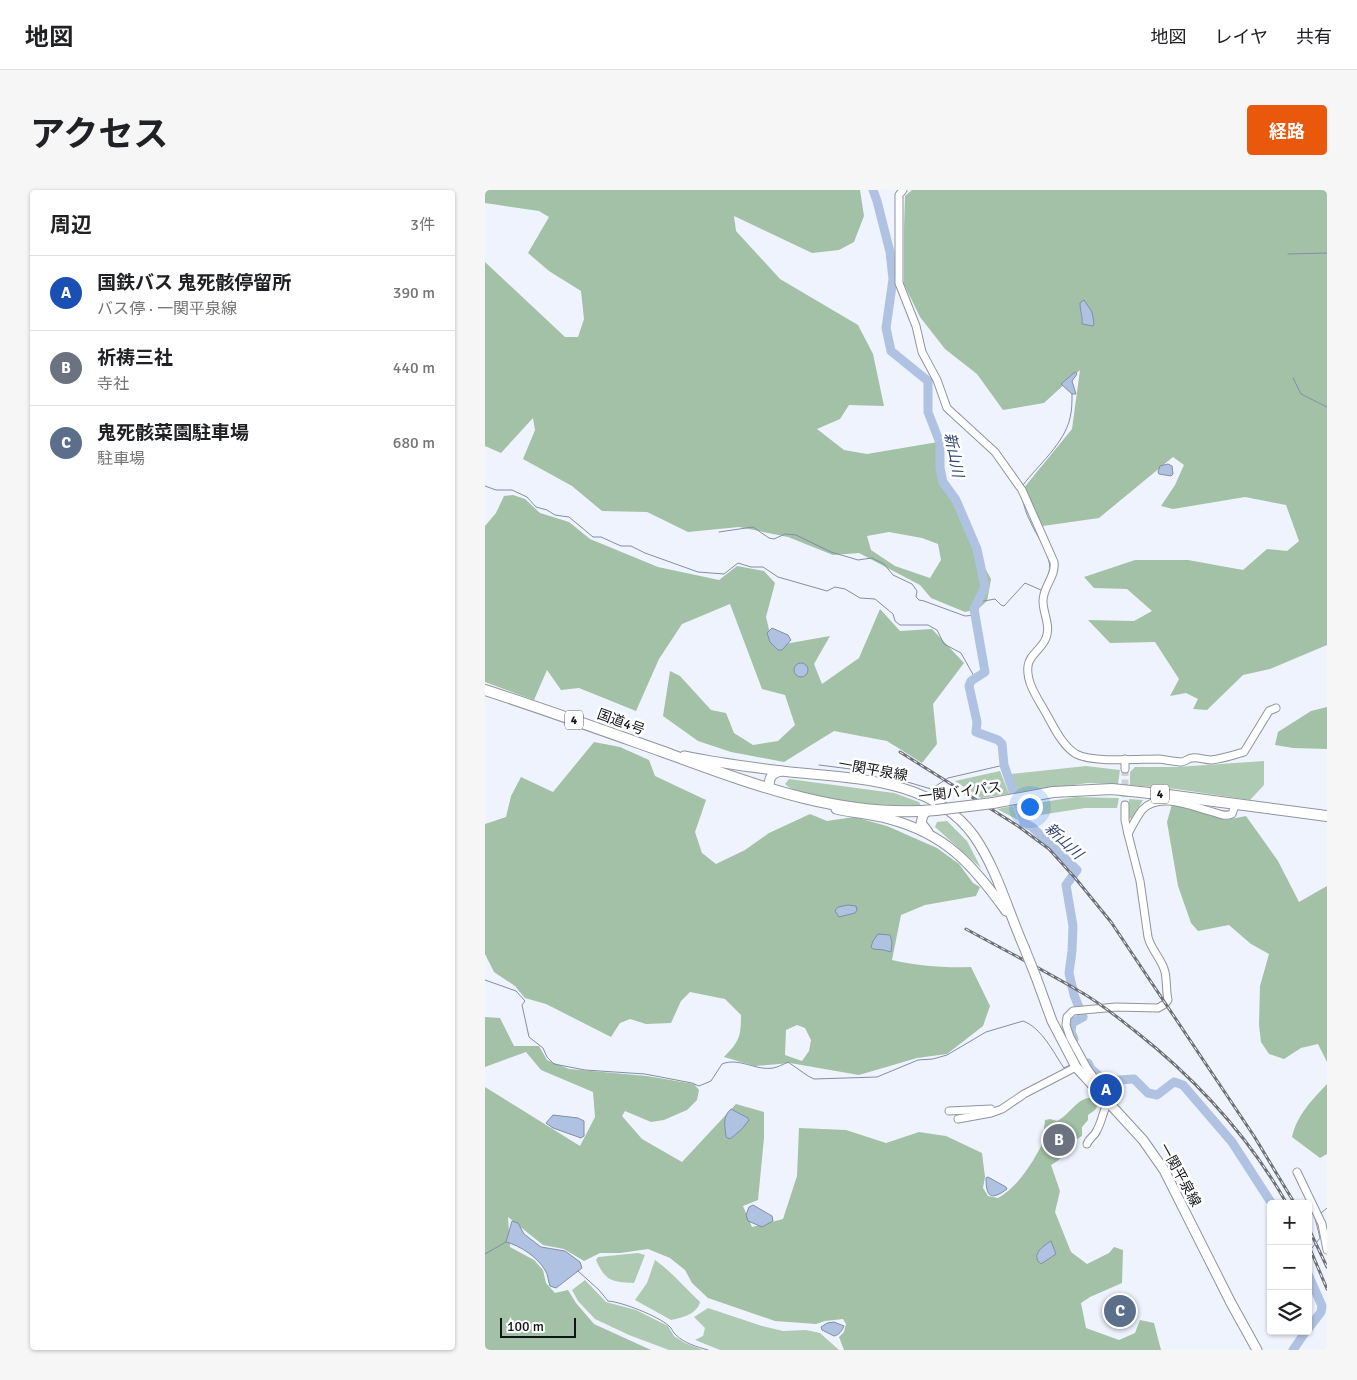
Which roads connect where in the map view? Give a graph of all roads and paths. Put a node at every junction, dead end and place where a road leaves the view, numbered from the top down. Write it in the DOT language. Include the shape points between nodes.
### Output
graph roads {
  1 [pos="903,190"];
  2 [pos="485,690"];
  3 [pos="1276,708"];
  4 [pos="662,751"];
  5 [pos="1125,759"];
  6 [pos="1125,769"];
  7 [pos="781,771"];
  8 [pos="770,788"];
  9 [pos="814,801"];
  10 [pos="1236,803"];
  11 [pos="1125,805"];
  12 [pos="931,810"];
  13 [pos="1327,816"];
  14 [pos="1127,834"];
  15 [pos="931,835"];
  16 [pos="1011,919"];
  17 [pos="1076,1067"];
  18 [pos="1110,1104"];
  19 [pos="1002,1109"];
  20 [pos="949,1111"];
  21 [pos="958,1119"];
  22 [pos="1087,1144"];
  23 [pos="1297,1172"];
  24 [pos="1327,1250"];
  25 [pos="1257,1350"];
  1 -- 5 [label="street" via="899,195 899,283 912,314 922,352 947,408 995,452 1023,490 1054,562 1055,569 1043,601 1047,636 1029,660 1029,681 1069,749 1081,756"];
  2 -- 4 [label="highway, 国道4号 / 4"];
  3 -- 5 [label="street" via="1269,711 1244,752 1211,760 1192,758 1183,762"];
  4 -- 7 [label="main road, 一関平泉線"];
  4 -- 8 [label="highway, 一関バイパス / 4"];
  5 -- 6 [label="street"];
  7 -- 8 [label="main road" via="771,776"];
  7 -- 16 [label="main road, 一関平泉線" via="877,782 907,789 931,800 952,814 973,836 994,874"];
  8 -- 9 [label="highway, 一関バイパス / 4"];
  9 -- 12 [label="highway, 一関バイパス / 4" via="862,809"];
  9 -- 15 [label="main road, 一関平泉線" via="834,809 889,818"];
  10 -- 12 [label="highway, 一関バイパス / 4, bridge" via="1112,789 1053,792"];
  10 -- 13 [label="highway, 一関バイパス / 4"];
  10 -- 14 [label="street" via="1232,814 1224,815 1161,801 1142,810"];
  11 -- 14 [label="street"];
  12 -- 15 [label="main road" via="923,815 921,822"];
  14 -- 18 [label="street" via="1140,881 1150,945 1166,973 1169,1000 1158,1008 1073,1011 1067,1017 1066,1025 1087,1068 1110,1099"];
  15 -- 16 [label="main road, 一関平泉線" via="973,867"];
  16 -- 17 [label="main road, 一関平泉線, bridge" via="1052,1021"];
  17 -- 18 [label="main road, 一関平泉線"];
  17 -- 19 [label="street"];
  18 -- 22 [label="street" via="1105,1108 1097,1132"];
  18 -- 25 [label="main road, 一関平泉線" via="1143,1140 1164,1170"];
  19 -- 20 [label="street"];
  19 -- 21 [label="street"];
  23 -- 24 [label="street" via="1322,1224"];
}
